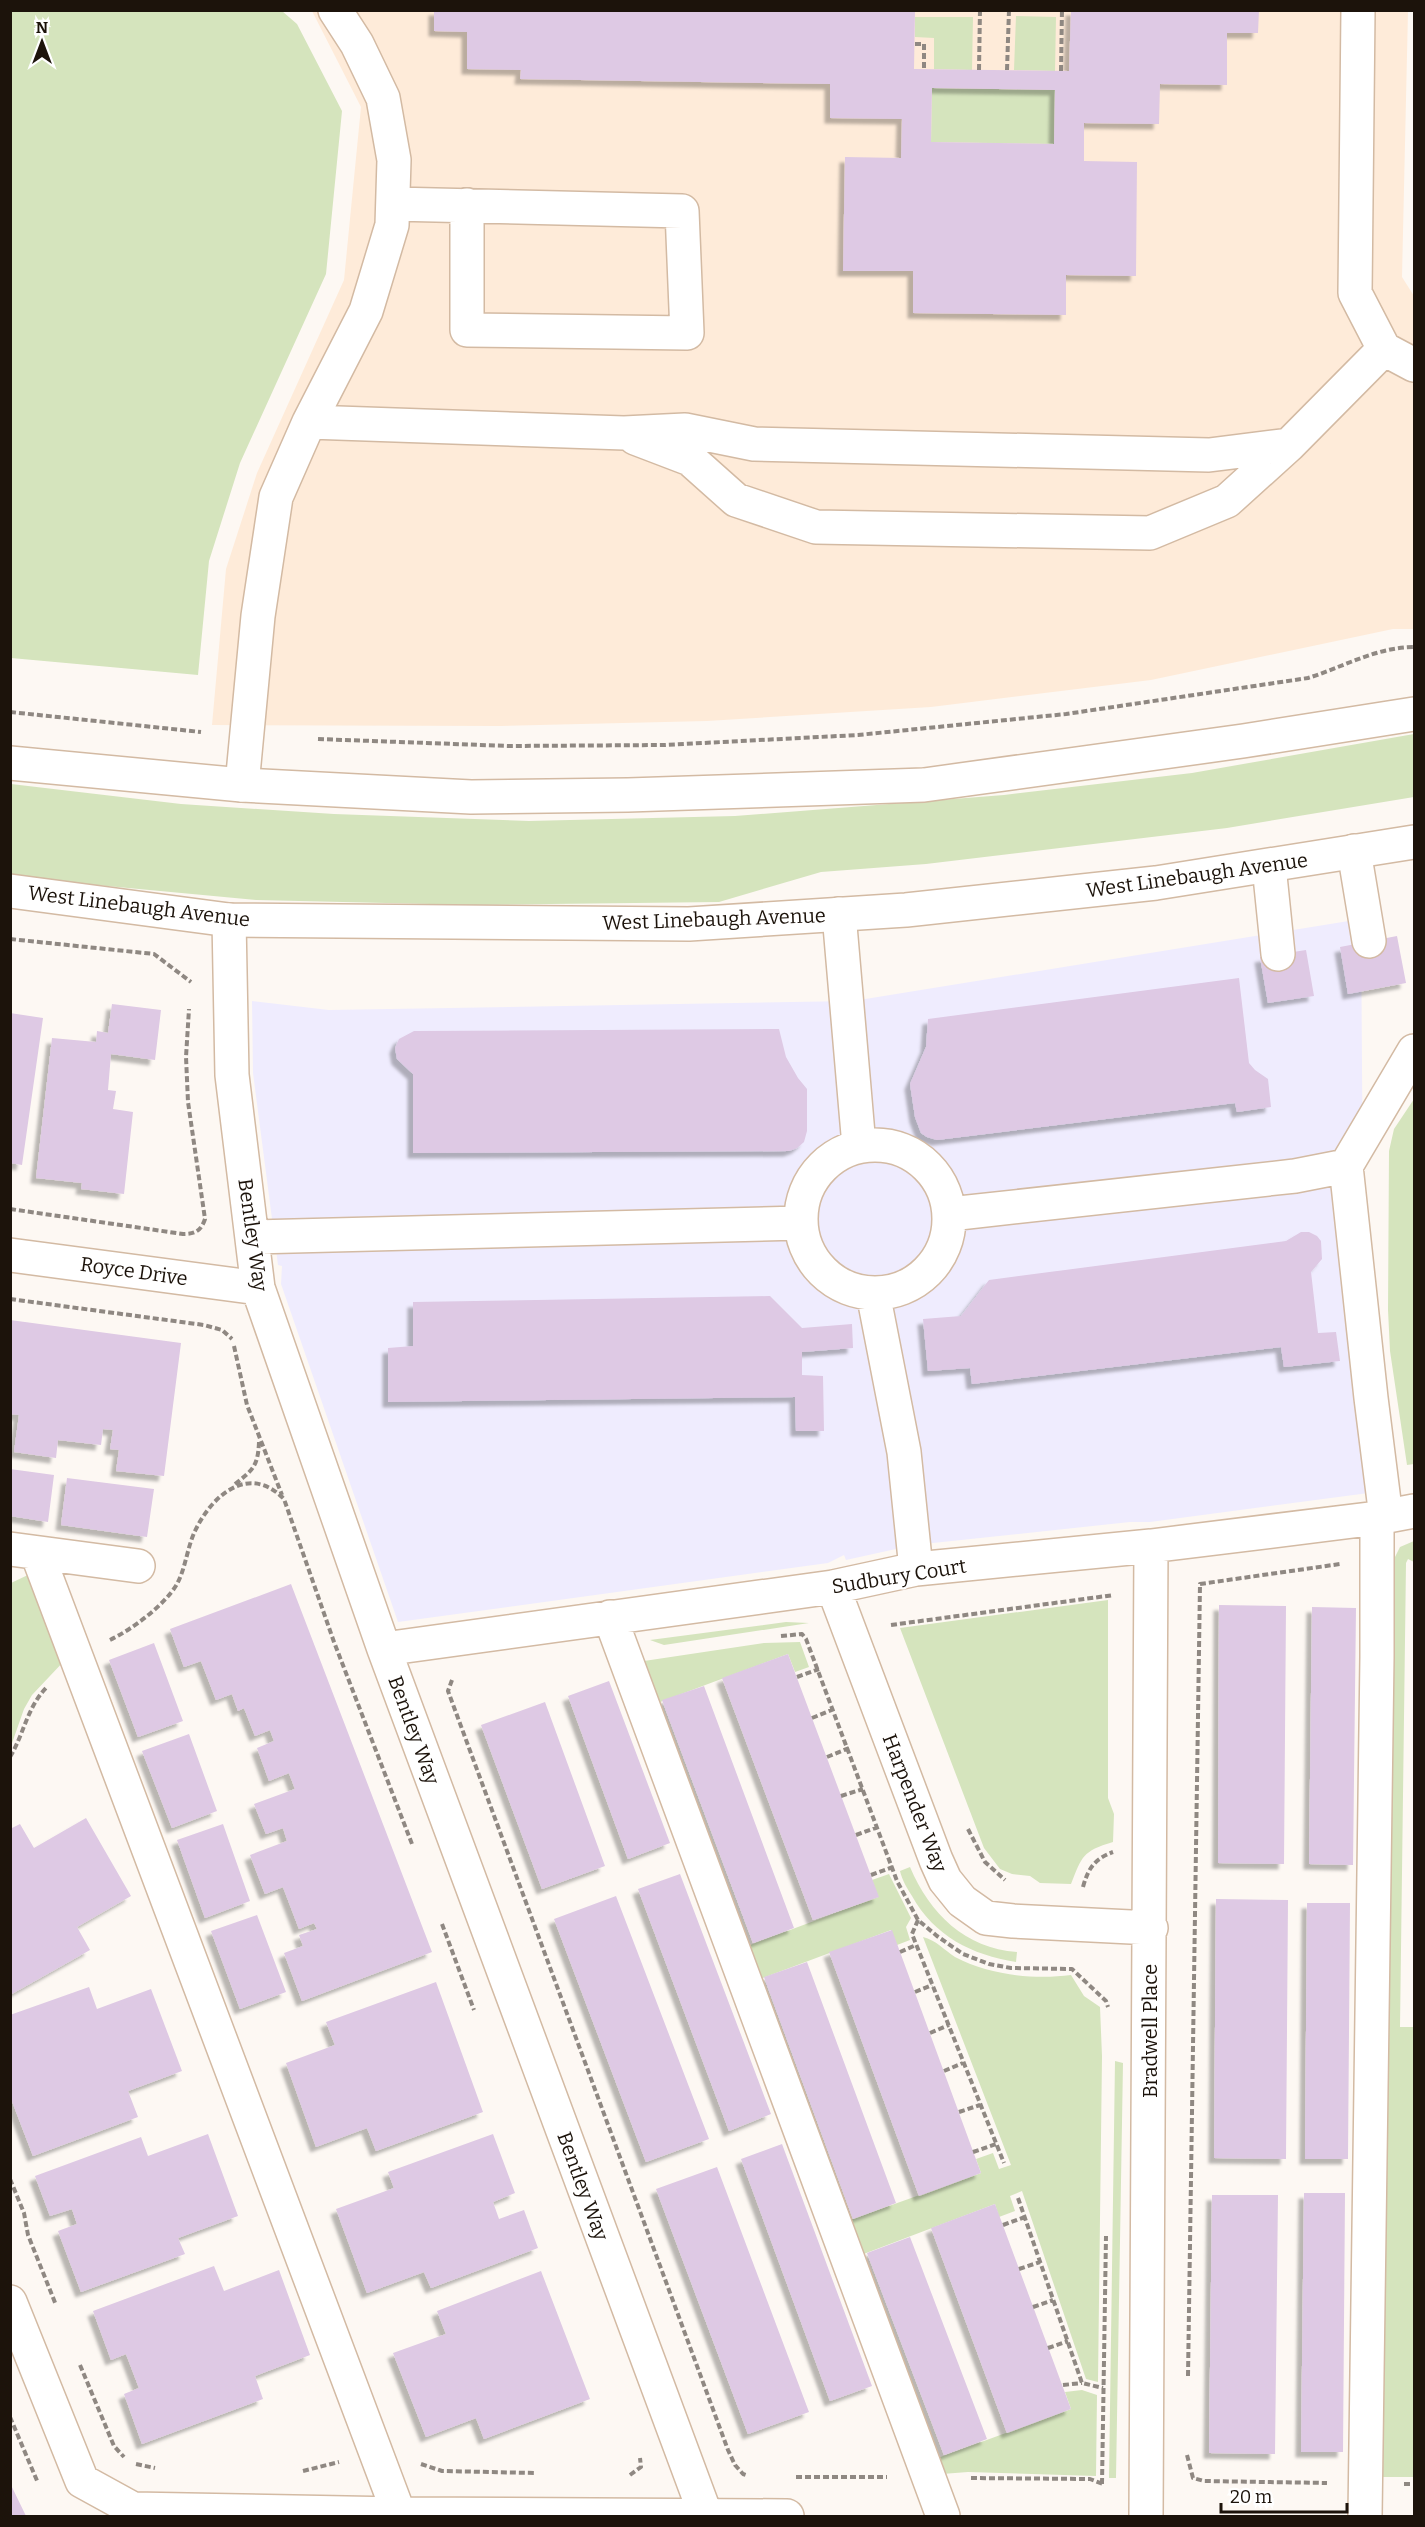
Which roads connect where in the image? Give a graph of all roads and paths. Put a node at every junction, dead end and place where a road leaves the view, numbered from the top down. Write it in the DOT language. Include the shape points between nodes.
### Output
graph roads {
  1 [pos="335,10"];
  2 [pos="980,10"];
  3 [pos="1009,10"];
  4 [pos="1062,10"];
  5 [pos="1358,10"];
  6 [pos="915,45"];
  7 [pos="924,69"];
  8 [pos="979,70"];
  9 [pos="1007,70"];
  10 [pos="1061,71"];
  11 [pos="393,204"];
  12 [pos="467,205"];
  13 [pos="1384,349"];
  14 [pos="1414,365"];
  15 [pos="309,422"];
  16 [pos="624,434"];
  17 [pos="1289,445"];
  18 [pos="1414,647"];
  19 [pos="10,712"];
  20 [pos="1414,714"];
  21 [pos="201,732"];
  22 [pos="318,739"];
  23 [pos="10,763"];
  24 [pos="242,785"];
  25 [pos="1414,842"];
  26 [pos="1354,851"];
  27 [pos="1269,866"];
  28 [pos="10,891"];
  29 [pos="839,914"];
  30 [pos="229,920"];
  31 [pos="10,939"];
  32 [pos="1369,941"];
  33 [pos="1278,954"];
  34 [pos="194,984"];
  35 [pos="190,1003"];
  36 [pos="1414,1052"];
  37 [pos="859,1146"];
  38 [pos="1346,1166"];
  39 [pos="10,1209"];
  40 [pos="950,1214"];
  41 [pos="800,1223"];
  42 [pos="252,1237"];
  43 [pos="10,1255"];
  44 [pos="258,1288"];
  45 [pos="873,1293"];
  46 [pos="10,1299"];
  47 [pos="260,1438"];
  48 [pos="230,1489"];
  49 [pos="284,1499"];
  50 [pos="1392,1515"];
  51 [pos="1151,1546"];
  52 [pos="24,1551"];
  53 [pos="1346,1562"];
  54 [pos="138,1566"];
  55 [pos="916,1569"];
  56 [pos="1193,1583"];
  57 [pos="1200,1584"];
  58 [pos="833,1587"];
  59 [pos="1121,1589"];
  60 [pos="1114,1595"];
  61 [pos="1114,1606"];
  62 [pos="610,1617"];
  63 [pos="894,1635"];
  64 [pos="779,1636"];
  65 [pos="384,1649"];
  66 [pos="77,1660"];
  67 [pos="454,1677"];
  68 [pos="10,1757"];
  69 [pos="964,1818"];
  70 [pos="414,1849"];
  71 [pos="1119,1850"];
  72 [pos="1012,1882"];
  73 [pos="1079,1892"];
  74 [pos="439,1916"];
  75 [pos="918,1920"];
  76 [pos="1151,1928"];
  77 [pos="916,1946"];
  78 [pos="900,1952"];
  79 [pos="933,1984"];
  80 [pos="915,1992"];
  81 [pos="1110,2010"];
  82 [pos="476,2015"];
  83 [pos="949,2025"];
  84 [pos="930,2033"];
  85 [pos="963,2063"];
  86 [pos="944,2071"];
  87 [pos="980,2105"];
  88 [pos="959,2112"];
  89 [pos="996,2144"];
  90 [pos="973,2152"];
  91 [pos="1004,2163"];
  92 [pos="10,2179"];
  93 [pos="1018,2198"];
  94 [pos="1025,2217"];
  95 [pos="1106,2224"];
  96 [pos="1003,2226"];
  97 [pos="1040,2262"];
  98 [pos="1019,2270"];
  99 [pos="1053,2300"];
  100 [pos="10,2302"];
  101 [pos="1033,2307"];
  102 [pos="59,2314"];
  103 [pos="1068,2341"];
  104 [pos="1048,2348"];
  105 [pos="76,2356"];
  106 [pos="1188,2380"];
  107 [pos="1082,2383"];
  108 [pos="1063,2385"];
  109 [pos="1103,2388"];
  110 [pos="1187,2445"];
  111 [pos="638,2450"];
  112 [pos="375,2451"];
  113 [pos="160,2469"];
  114 [pos="297,2470"];
  115 [pos="537,2473"];
  116 [pos="620,2475"];
  117 [pos="750,2475"];
  118 [pos="791,2476"];
  119 [pos="894,2478"];
  120 [pos="961,2478"];
  121 [pos="1329,2483"];
  122 [pos="1102,2484"];
  123 [pos="1112,2487"];
  124 [pos="399,2514"];
  125 [pos="706,2516"];
  126 [pos="787,2517"];
  127 [pos="943,2517"];
  128 [pos="1146,2517"];
  129 [pos="1365,2517"];
  1 -- 11 [label="street" via="357,44 383,98 394,160"];
  2 -- 8 [label="path"];
  3 -- 9 [label="path"];
  4 -- 10 [label="path"];
  5 -- 13 [label="street" via="1355,293"];
  6 -- 7 [label="path" via="924,45"];
  11 -- 12 [label="street"];
  11 -- 15 [label="street" via="392,225 366,311"];
  12 -- 12 [label="street" via="467,330 687,333 682,211"];
  13 -- 14 [label="street"];
  13 -- 17 [label="street"];
  15 -- 16 [label="street"];
  15 -- 24 [label="street" via="276,497 258,616"];
  16 -- 17 [label="street" via="685,430 754,444 1209,455"];
  16 -- 17 [label="street" via="690,459 736,500 816,527 1150,533 1227,501"];
  18 -- 22 [label="path" via="1375,653 1297,680 1066,714 858,735 664,745 509,746"];
  19 -- 21 [label="path"];
  20 -- 24 [label="street" via="924,785 471,797"];
  23 -- 24 [label="street"];
  25 -- 26 [label="street, West Linebaugh Avenue"];
  26 -- 27 [label="street, West Linebaugh Avenue"];
  26 -- 32 [label="street"];
  27 -- 29 [label="street, West Linebaugh Avenue" via="1144,885"];
  27 -- 33 [label="street"];
  28 -- 30 [label="street, West Linebaugh Avenue"];
  29 -- 30 [label="street, West Linebaugh Avenue" via="689,924"];
  29 -- 37 [label="street"];
  30 -- 42 [label="street, Bentley Way" via="232,1075"];
  31 -- 34 [label="path" via="154,954"];
  35 -- 39 [label="path" via="188,1102 205,1219 201,1229 183,1234"];
  36 -- 38 [label="street"];
  37 -- 40 [label="street" via="893,1146 916,1157 929,1167 944,1189"];
  37 -- 41 [label="street" via="835,1156 815,1173 804,1196"];
  38 -- 40 [label="street" via="1295,1176"];
  38 -- 50 [label="street" via="1371,1398"];
  40 -- 45 [label="street" via="944,1248 929,1270 898,1290"];
  41 -- 42 [label="street"];
  41 -- 45 [label="street" via="806,1248 823,1272 844,1287"];
  42 -- 44 [label="street, Bentley Way"];
  43 -- 44 [label="street, Royce Drive"];
  44 -- 65 [label="street, Bentley Way"];
  45 -- 55 [label="street" via="904,1452"];
  46 -- 47 [label="path" via="222,1330 231,1336 247,1405"];
  47 -- 48 [label="path" via="255,1468"];
  47 -- 49 [label="path"];
  48 -- 49 [label="path" via="245,1482 260,1483 273,1488"];
  48 -- 66 [label="path" via="202,1517 180,1577 168,1596 124,1633"];
  49 -- 70 [label="path"];
  50 -- 51 [label="street, Sudbury Court"];
  50 -- 129 [label="street" via="1377,1657"];
  51 -- 55 [label="street, Sudbury Court"];
  51 -- 76 [label="street, Bradwell Place"];
  52 -- 54 [label="street"];
  52 -- 66 [label="street"];
  53 -- 57 [label="path"];
  55 -- 58 [label="street, Sudbury Court"];
  56 -- 57 [label="path"];
  57 -- 106 [label="path"];
  58 -- 62 [label="street, Sudbury Court"];
  58 -- 76 [label="street, Harpender Way" via="936,1860 945,1880 962,1901 986,1917 1013,1921"];
  59 -- 60 [label="path"];
  60 -- 61 [label="path"];
  60 -- 63 [label="path" via="890,1624"];
  62 -- 65 [label="street, Sudbury Court"];
  62 -- 127 [label="street"];
  64 -- 75 [label="path" via="802,1634 806,1639 897,1881"];
  65 -- 125 [label="street, Bentley Way"];
  66 -- 68 [label="path" via="38,1696"];
  66 -- 112 [label="street"];
  67 -- 117 [label="path" via="448,1691 728,2450 735,2465 743,2474"];
  69 -- 72 [label="path" via="985,1862 996,1874"];
  71 -- 73 [label="path" via="1094,1862"];
  74 -- 82 [label="path"];
  75 -- 77 [label="path" via="912,1934"];
  75 -- 81 [label="path" via="963,1954 989,1964 1072,1969 1106,2001"];
  76 -- 128 [label="street, Bradwell Place"];
  77 -- 78 [label="path"];
  77 -- 79 [label="path"];
  79 -- 80 [label="path"];
  79 -- 83 [label="path"];
  83 -- 84 [label="path"];
  83 -- 85 [label="path"];
  85 -- 86 [label="path"];
  85 -- 87 [label="path"];
  87 -- 88 [label="path"];
  87 -- 89 [label="path"];
  89 -- 90 [label="path"];
  89 -- 91 [label="path"];
  92 -- 102 [label="path"];
  93 -- 94 [label="path"];
  94 -- 96 [label="path"];
  94 -- 97 [label="path"];
  95 -- 109 [label="path"];
  97 -- 98 [label="path"];
  97 -- 99 [label="path"];
  99 -- 101 [label="path"];
  99 -- 103 [label="path"];
  100 -- 124 [label="street" via="82,2481 123,2504 133,2509"];
  103 -- 104 [label="path"];
  103 -- 107 [label="path"];
  105 -- 113 [label="path" via="114,2446 138,2465"];
  107 -- 108 [label="path"];
  107 -- 109 [label="path"];
  109 -- 122 [label="path"];
  110 -- 121 [label="path" via="1193,2478 1204,2481"];
  111 -- 116 [label="path" via="641,2467 631,2475"];
  112 -- 114 [label="path" via="308,2471"];
  112 -- 115 [label="path" via="442,2471"];
  112 -- 124 [label="street"];
  118 -- 119 [label="path"];
  120 -- 122 [label="path" via="1090,2479"];
  122 -- 123 [label="path"];
  124 -- 125 [label="street"];
  125 -- 126 [label="street"];
}
